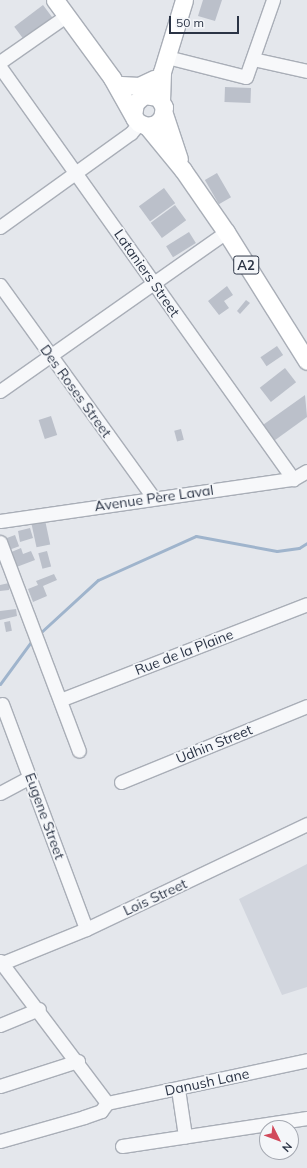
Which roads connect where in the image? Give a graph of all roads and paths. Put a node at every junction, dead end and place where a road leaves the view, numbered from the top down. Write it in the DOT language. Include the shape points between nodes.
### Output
graph roads {
  1 [pos="55,0"];
  2 [pos="184,0"];
  3 [pos="273,0"];
  4 [pos="66,16"];
  5 [pos="253,59"];
  6 [pos="0,62"];
  7 [pos="0,67"];
  8 [pos="161,69"];
  9 [pos="307,71"];
  10 [pos="116,82"];
  11 [pos="142,96"];
  12 [pos="163,107"];
  13 [pos="140,121"];
  14 [pos="183,170"];
  15 [pos="76,173"];
  16 [pos="0,227"];
  17 [pos="226,232"];
  18 [pos="154,282"];
  19 [pos="0,286"];
  20 [pos="50,356"];
  21 [pos="307,361"];
  22 [pos="0,391"];
  23 [pos="307,471"];
  24 [pos="293,479"];
  25 [pos="153,497"];
  26 [pos="0,521"];
  27 [pos="0,542"];
  28 [pos="307,604"];
  29 [pos="60,700"];
  30 [pos="2,704"];
  31 [pos="307,706"];
  32 [pos="79,751"];
  33 [pos="30,777"];
  34 [pos="121,782"];
  35 [pos="0,793"];
  36 [pos="307,824"];
  37 [pos="86,929"];
  38 [pos="0,962"];
  39 [pos="39,1009"];
  40 [pos="0,1025"];
  41 [pos="307,1060"];
  42 [pos="78,1061"];
  43 [pos="0,1086"];
  44 [pos="178,1089"];
  45 [pos="107,1103"];
  46 [pos="307,1118"];
  47 [pos="185,1136"];
  48 [pos="0,1141"];
  49 [pos="122,1146"];
  1 -- 4 [label="main road"];
  2 -- 8 [label="main road, A2"];
  3 -- 5 [label="street"];
  4 -- 6 [label="street"];
  4 -- 10 [label="main road"];
  5 -- 8 [label="street" via="247,76 243,78"];
  5 -- 9 [label="street"];
  7 -- 15 [label="street, Lataniers Street"];
  8 -- 10 [label="main road" via="139,86"];
  8 -- 11 [label="main road, A2"];
  8 -- 12 [label="main road, A2"];
  10 -- 11 [label="main road"];
  10 -- 13 [label="main road"];
  11 -- 12 [label="main road" via="154,95"];
  11 -- 13 [label="main road, A2" via="133,106"];
  12 -- 13 [label="main road" via="160,122"];
  12 -- 14 [label="main road, A2"];
  13 -- 14 [label="main road, A2"];
  13 -- 15 [label="street" via="131,132"];
  14 -- 17 [label="main road, A2"];
  15 -- 16 [label="street"];
  15 -- 18 [label="street, Lataniers Street"];
  17 -- 18 [label="street"];
  17 -- 21 [label="main road, A2"];
  18 -- 20 [label="street"];
  18 -- 24 [label="street, Lataniers Street"];
  19 -- 20 [label="street, Des Roses Street"];
  20 -- 22 [label="street"];
  20 -- 25 [label="street, Des Roses Street"];
  23 -- 24 [label="street, Avenue Père Laval"];
  24 -- 25 [label="street, Avenue Père Laval"];
  25 -- 26 [label="street, Avenue Père Laval"];
  27 -- 29 [label="street"];
  28 -- 29 [label="street, Rue de la Plaine"];
  29 -- 32 [label="street"];
  30 -- 33 [label="street, Eugene Street"];
  31 -- 34 [label="street, Udhin Street"];
  33 -- 35 [label="street"];
  33 -- 37 [label="street, Eugene Street"];
  36 -- 37 [label="street, Lois Street"];
  37 -- 38 [label="street, Lois Street"];
  38 -- 39 [label="street"];
  39 -- 40 [label="street"];
  39 -- 42 [label="street"];
  41 -- 44 [label="street, Danush Lane"];
  42 -- 43 [label="street"];
  42 -- 45 [label="street"];
  44 -- 45 [label="street, Danush Lane"];
  44 -- 47 [label="street"];
  45 -- 48 [label="street" via="101,1111"];
  46 -- 47 [label="street"];
  47 -- 49 [label="street"];
}
